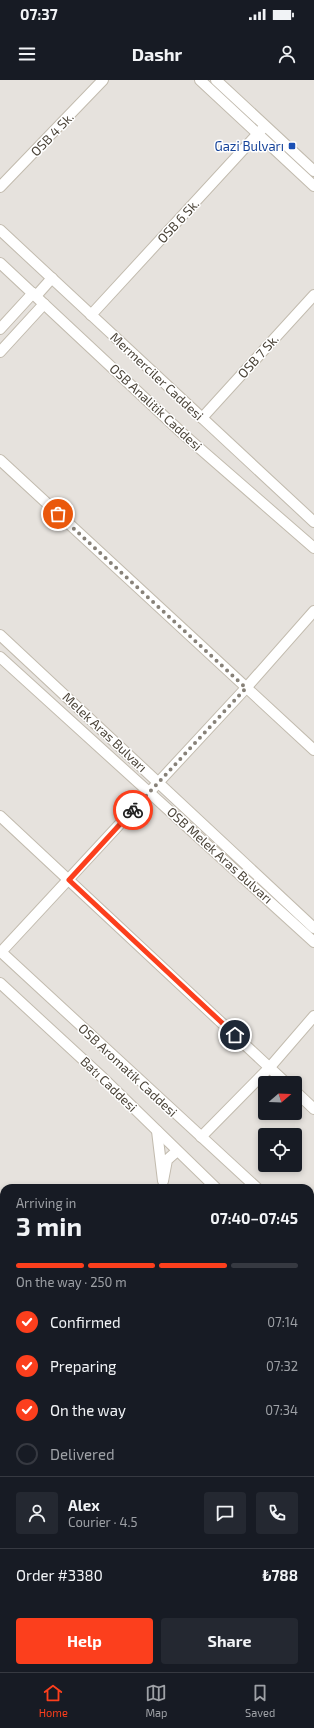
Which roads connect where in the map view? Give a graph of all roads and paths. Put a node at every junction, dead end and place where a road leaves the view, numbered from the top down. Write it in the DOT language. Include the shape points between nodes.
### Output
graph roads {
  1 [pos="103,80"];
  2 [pos="201,80"];
  3 [pos="216,80"];
  4 [pos="261,130"];
  5 [pos="314,171"];
  6 [pos="314,186"];
  7 [pos="0,187"];
  8 [pos="0,230"];
  9 [pos="0,263"];
  10 [pos="52,278"];
  11 [pos="34,295"];
  12 [pos="314,295"];
  13 [pos="44,304"];
  14 [pos="91,315"];
  15 [pos="0,329"];
  16 [pos="0,352"];
  17 [pos="202,418"];
  18 [pos="0,460"];
  19 [pos="312,517"];
  20 [pos="314,548"];
  21 [pos="314,611"];
  22 [pos="0,635"];
  23 [pos="0,657"];
  24 [pos="246,688"];
  25 [pos="314,750"];
  26 [pos="159,782"];
  27 [pos="150,792"];
  28 [pos="0,816"];
  29 [pos="69,880"];
  30 [pos="314,928"];
  31 [pos="314,942"];
  32 [pos="0,952"];
  33 [pos="0,982"];
  34 [pos="314,1016"];
  35 [pos="270,1067"];
  36 [pos="279,1076"];
  37 [pos="302,1098"];
  38 [pos="314,1109"];
  39 [pos="157,1131"];
  40 [pos="201,1137"];
  41 [pos="177,1151"];
  42 [pos="163,1184"];
  43 [pos="212,1184"];
  44 [pos="253,1184"];
  1 -- 7 [label="street, OSB 4 Sk."];
  2 -- 4 [label="street"];
  3 -- 4 [label="street"];
  4 -- 5 [label="street"];
  4 -- 6 [label="street"];
  4 -- 14 [label="street, OSB 6 Sk."];
  8 -- 10 [label="street, Mermerciler Caddesi"];
  9 -- 11 [label="street, OSB Analitik Caddesi"];
  10 -- 11 [label="street"];
  10 -- 14 [label="street, Mermerciler Caddesi"];
  11 -- 13 [label="street, OSB Analitik Caddesi"];
  11 -- 15 [label="street"];
  12 -- 17 [label="street, OSB 7 Sk."];
  13 -- 16 [label="street"];
  13 -- 20 [label="street, OSB Analitik Caddesi" via="182,433"];
  14 -- 17 [label="street, Mermerciler Caddesi"];
  17 -- 19 [label="street, Mermerciler Caddesi"];
  18 -- 24 [label="street"];
  21 -- 24 [label="street"];
  22 -- 26 [label="street, Melek Aras Bulvarı"];
  23 -- 27 [label="street, OSB Melek Aras Bulvarı"];
  24 -- 25 [label="street"];
  24 -- 26 [label="street"];
  26 -- 27 [label="street"];
  26 -- 30 [label="street, Melek Aras Bulvarı"];
  27 -- 29 [label="street"];
  27 -- 31 [label="street, OSB Melek Aras Bulvarı"];
  28 -- 29 [label="street"];
  29 -- 32 [label="street"];
  29 -- 35 [label="street"];
  32 -- 40 [label="street, OSB Aromatik Caddesi"];
  33 -- 39 [label="street, Batı Caddesi"];
  34 -- 35 [label="street"];
  35 -- 36 [label="street"];
  35 -- 40 [label="street"];
  37 -- 38 [label="street"];
  39 -- 41 [label="street, Batı Caddesi"];
  39 -- 42 [label="street"];
  40 -- 44 [label="street, OSB Aromatik Caddesi"];
  41 -- 42 [label="street" via="167,1160"];
  41 -- 43 [label="street, Batı Caddesi"];
}
